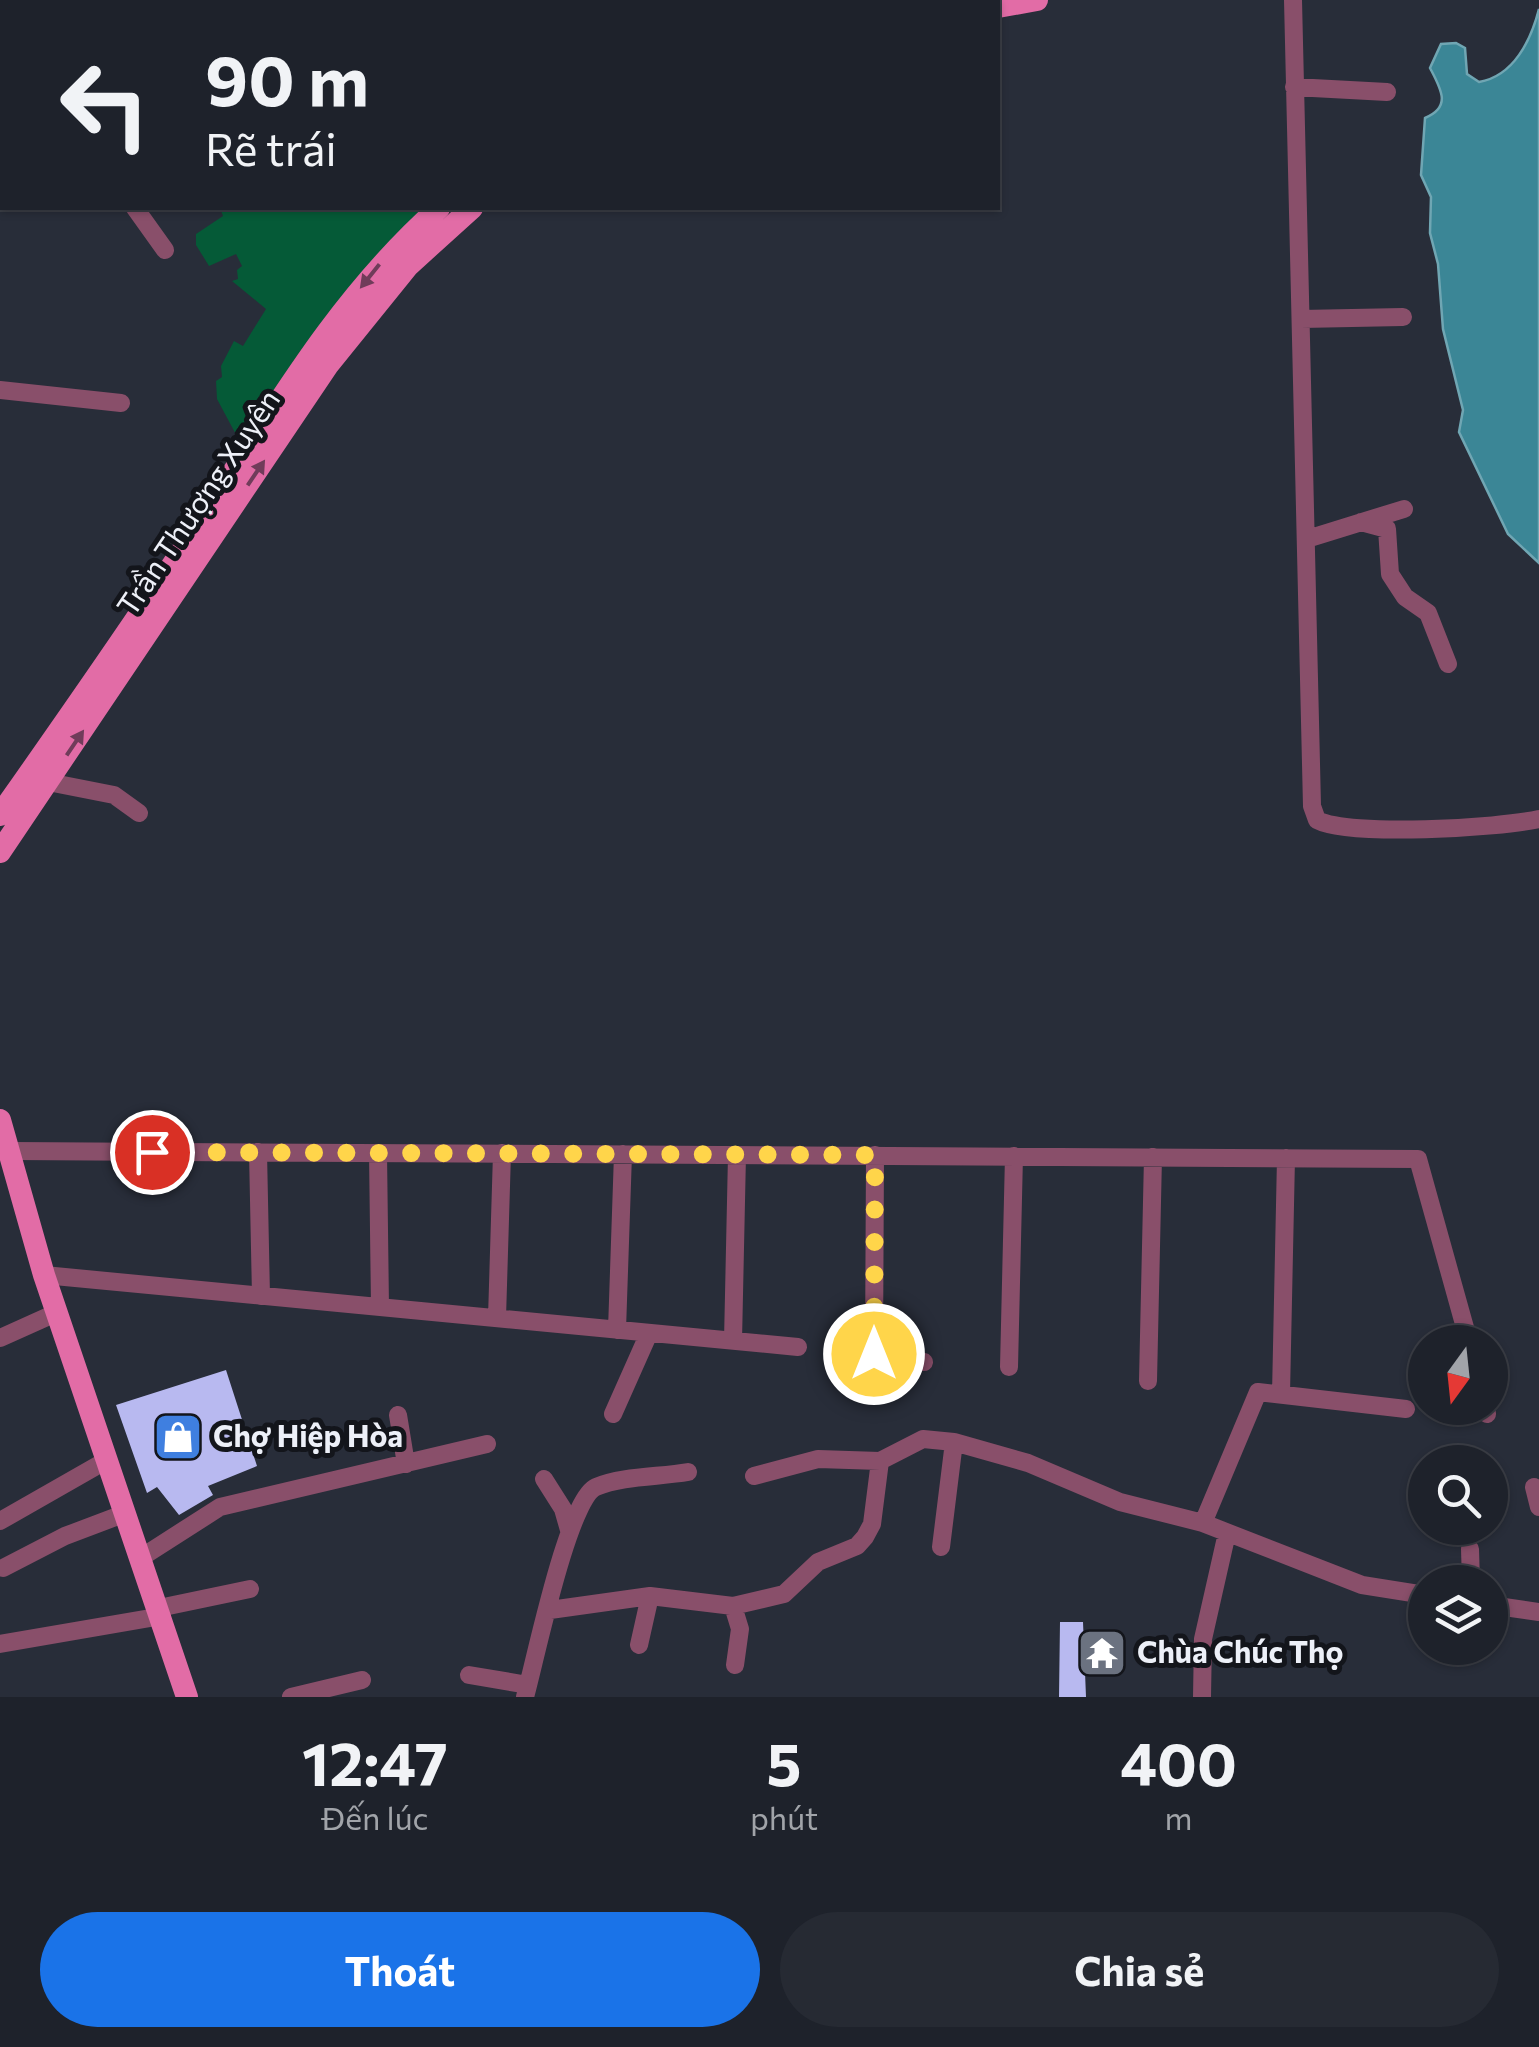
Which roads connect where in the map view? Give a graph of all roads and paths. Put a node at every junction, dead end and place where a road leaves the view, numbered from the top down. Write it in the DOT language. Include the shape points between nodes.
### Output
graph roads {
  1 [pos="1037,0"];
  2 [pos="1293,0"];
  3 [pos="1000,7"];
  4 [pos="1294,88"];
  5 [pos="1388,92"];
  6 [pos="136,210"];
  7 [pos="437,210"];
  8 [pos="470,210"];
  9 [pos="165,250"];
  10 [pos="1402,317"];
  11 [pos="1301,318"];
  12 [pos="0,390"];
  13 [pos="120,402"];
  14 [pos="1404,509"];
  15 [pos="1360,522"];
  16 [pos="1307,538"];
  17 [pos="1448,664"];
  18 [pos="48,782"];
  19 [pos="138,813"];
  20 [pos="0,815"];
  21 [pos="1539,819"];
  22 [pos="0,852"];
  23 [pos="0,1120"];
  24 [pos="10,1151"];
  25 [pos="258,1152"];
  26 [pos="378,1153"];
  27 [pos="502,1153"];
  28 [pos="623,1154"];
  29 [pos="736,1155"];
  30 [pos="875,1155"];
  31 [pos="1014,1156"];
  32 [pos="1153,1157"];
  33 [pos="1286,1158"];
  34 [pos="9,1178"];
  35 [pos="44,1275"];
  36 [pos="262,1296"];
  37 [pos="380,1307"];
  38 [pos="58,1312"];
  39 [pos="498,1318"];
  40 [pos="1464,1325"];
  41 [pos="617,1330"];
  42 [pos="648,1333"];
  43 [pos="0,1338"];
  44 [pos="733,1341"];
  45 [pos="798,1347"];
  46 [pos="848,1352"];
  47 [pos="874,1354"];
  48 [pos="924,1362"];
  49 [pos="1010,1368"];
  50 [pos="1148,1381"];
  51 [pos="1281,1394"];
  52 [pos="1406,1409"];
  53 [pos="613,1414"];
  54 [pos="398,1415"];
  55 [pos="954,1442"];
  56 [pos="487,1444"];
  57 [pos="107,1460"];
  58 [pos="880,1461"];
  59 [pos="406,1464"];
  60 [pos="688,1472"];
  61 [pos="754,1476"];
  62 [pos="544,1480"];
  63 [pos="1534,1487"];
  64 [pos="1539,1507"];
  65 [pos="126,1513"];
  66 [pos="0,1521"];
  67 [pos="1203,1523"];
  68 [pos="569,1530"];
  69 [pos="1227,1532"];
  70 [pos="941,1547"];
  71 [pos="1470,1549"];
  72 [pos="142,1557"];
  73 [pos="1470,1565"];
  74 [pos="3,1568"];
  75 [pos="250,1589"];
  76 [pos="1408,1593"];
  77 [pos="650,1596"];
  78 [pos="733,1606"];
  79 [pos="1508,1608"];
  80 [pos="550,1610"];
  81 [pos="160,1612"];
  82 [pos="1539,1612"];
  83 [pos="0,1644"];
  84 [pos="639,1645"];
  85 [pos="735,1665"];
  86 [pos="469,1675"];
  87 [pos="362,1680"];
  88 [pos="526,1691"];
  89 [pos="188,1697"];
  90 [pos="291,1697"];
  91 [pos="1202,1697"];
  1 -- 3 [label="main road"];
  2 -- 4 [label="street"];
  4 -- 5 [label="street"];
  4 -- 11 [label="street"];
  6 -- 9 [label="street"];
  7 -- 20 [label="main road, Trần Thượng Xuyên, one-way" via="392,250 309,353"];
  18 -- 8 [label="main road, Trần Thượng Xuyên, one-way" via="328,364 408,266"];
  10 -- 11 [label="street"];
  11 -- 16 [label="street"];
  12 -- 13 [label="street"];
  14 -- 15 [label="street"];
  15 -- 16 [label="street"];
  15 -- 17 [label="street" via="1387,529 1390,574 1405,597 1428,613"];
  16 -- 21 [label="street" via="1316,820 1350,829"];
  18 -- 19 [label="street" via="114,795"];
  18 -- 22 [label="main road, Trần Thượng Xuyên"];
  23 -- 24 [label="main road"];
  24 -- 25 [label="street"];
  24 -- 34 [label="main road"];
  25 -- 26 [label="street"];
  25 -- 36 [label="street"];
  26 -- 27 [label="street"];
  26 -- 37 [label="street"];
  27 -- 28 [label="street"];
  27 -- 39 [label="street"];
  28 -- 29 [label="street"];
  28 -- 41 [label="street"];
  29 -- 30 [label="street"];
  29 -- 44 [label="street"];
  30 -- 31 [label="street"];
  30 -- 47 [label="street"];
  31 -- 32 [label="street"];
  31 -- 49 [label="street"];
  32 -- 33 [label="street"];
  32 -- 50 [label="street"];
  33 -- 40 [label="street" via="1418,1159"];
  33 -- 51 [label="street"];
  34 -- 35 [label="main road"];
  35 -- 36 [label="street"];
  35 -- 38 [label="main road"];
  36 -- 37 [label="street"];
  37 -- 39 [label="street"];
  38 -- 43 [label="street"];
  38 -- 57 [label="main road"];
  39 -- 41 [label="street"];
  41 -- 42 [label="street"];
  42 -- 44 [label="street"];
  42 -- 53 [label="street"];
  44 -- 45 [label="street"];
  46 -- 47 [label="street"];
  47 -- 48 [label="street"];
  51 -- 52 [label="street"];
  51 -- 67 [label="street" via="1258,1392"];
  54 -- 59 [label="street"];
  55 -- 58 [label="street" via="923,1439"];
  55 -- 67 [label="street" via="1028,1463 1120,1502"];
  55 -- 70 [label="street"];
  56 -- 59 [label="street"];
  57 -- 65 [label="main road"];
  57 -- 66 [label="street"];
  58 -- 61 [label="street" via="818,1459"];
  58 -- 78 [label="street" via="872,1524 857,1546 818,1562 784,1594"];
  59 -- 72 [label="street" via="220,1507"];
  60 -- 68 [label="street" via="597,1486 580,1503"];
  62 -- 68 [label="street"];
  63 -- 64 [label="street"];
  65 -- 72 [label="main road"];
  65 -- 74 [label="street"];
  67 -- 69 [label="street"];
  68 -- 80 [label="street"];
  69 -- 76 [label="street" via="1362,1584"];
  69 -- 91 [label="street" via="1203,1640"];
  71 -- 73 [label="street"];
  72 -- 81 [label="main road"];
  75 -- 81 [label="street"];
  77 -- 78 [label="street"];
  77 -- 80 [label="street"];
  77 -- 84 [label="street"];
  78 -- 85 [label="street" via="740,1629"];
  79 -- 82 [label="street"];
  80 -- 88 [label="street"];
  81 -- 83 [label="street"];
  81 -- 89 [label="main road"];
  86 -- 88 [label="street"];
  87 -- 90 [label="street"];
}
